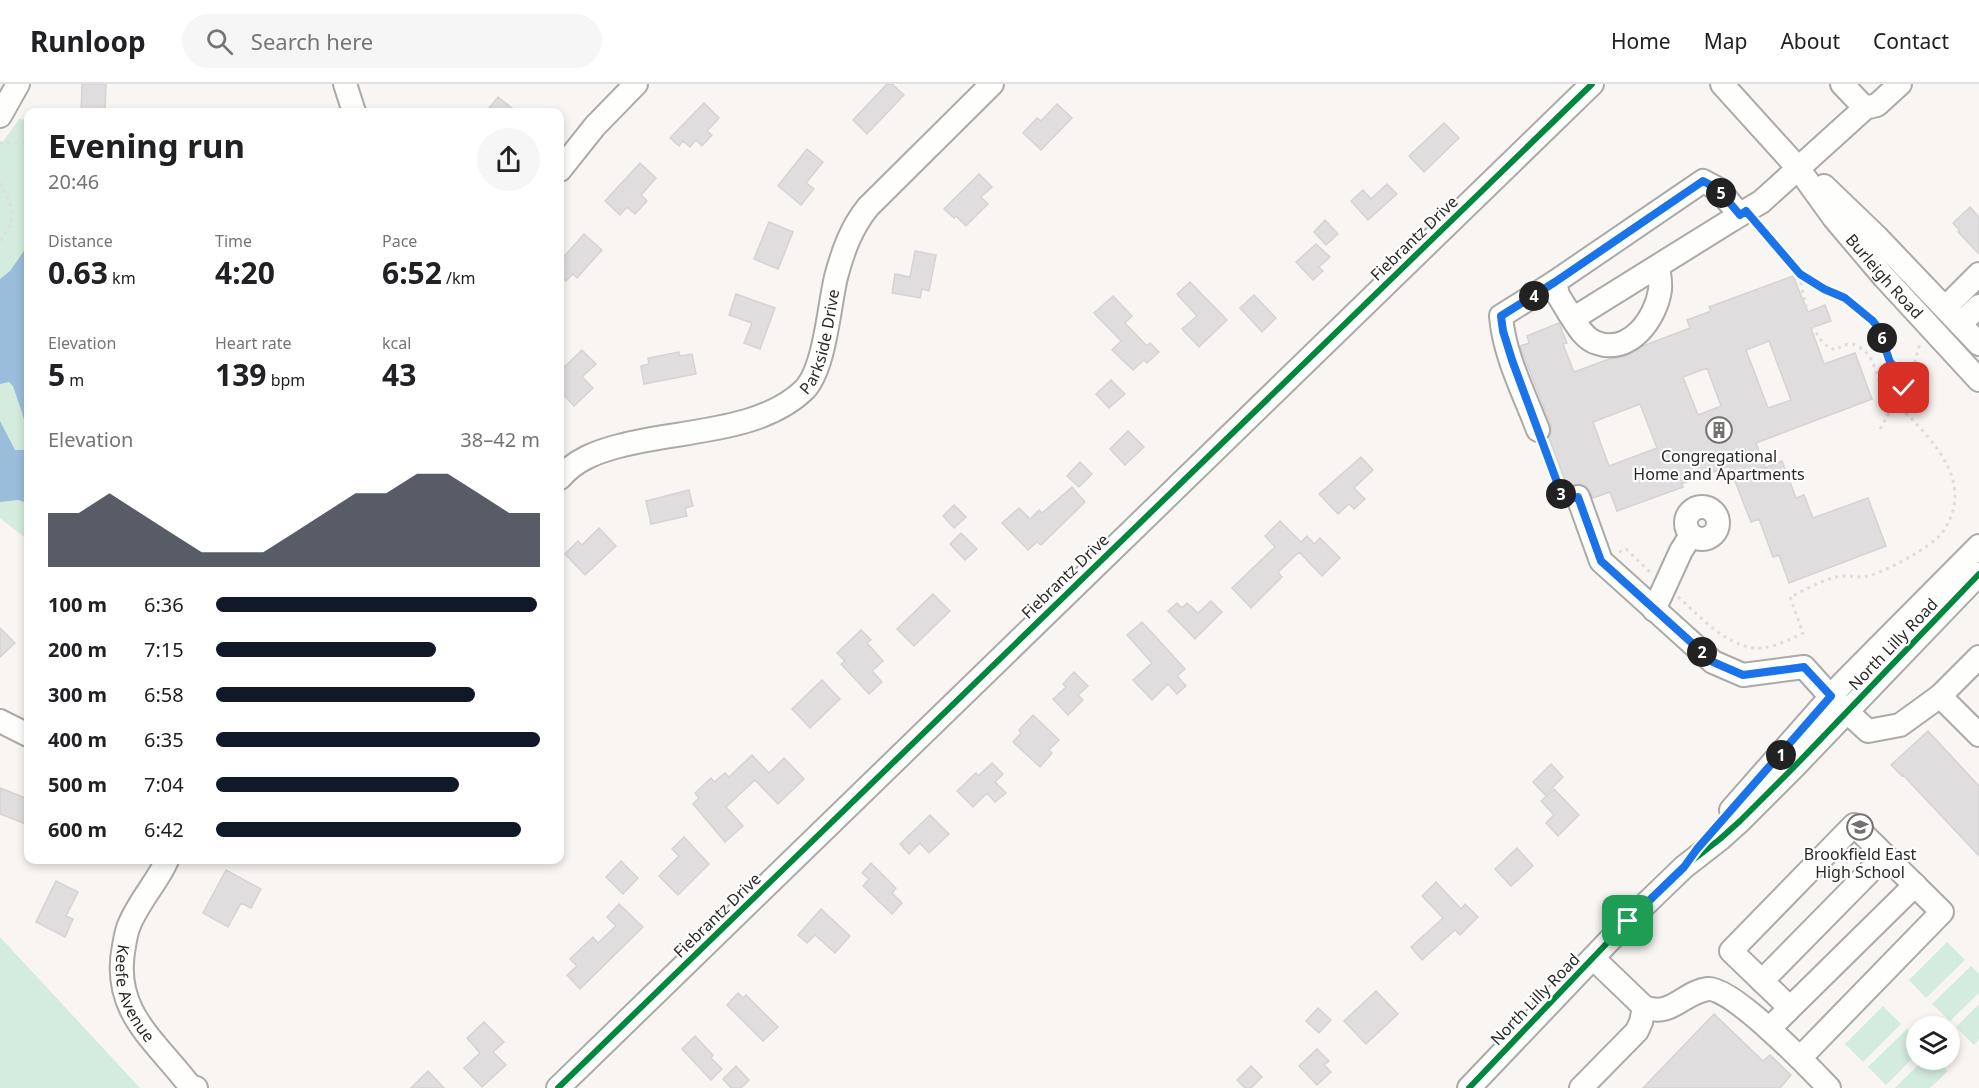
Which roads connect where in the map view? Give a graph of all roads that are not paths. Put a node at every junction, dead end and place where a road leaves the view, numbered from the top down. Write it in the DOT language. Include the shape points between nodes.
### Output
graph roads {
  1 [pos="18,84"];
  2 [pos="345,84"];
  3 [pos="636,84"];
  4 [pos="992,84"];
  5 [pos="1592,84"];
  6 [pos="1722,84"];
  7 [pos="1842,84"];
  8 [pos="1900,84"];
  9 [pos="353,108"];
  10 [pos="1865,108"];
  11 [pos="0,116"];
  12 [pos="564,165"];
  13 [pos="1798,168"];
  14 [pos="1743,213"];
  15 [pos="1658,267"];
  16 [pos="1979,274"];
  17 [pos="1555,282"];
  18 [pos="1979,306"];
  19 [pos="1569,313"];
  20 [pos="1952,316"];
  21 [pos="1979,344"];
  22 [pos="1979,380"];
  23 [pos="1538,430"];
  24 [pos="564,469"];
  25 [pos="1578,497"];
  26 [pos="1691,535"];
  27 [pos="1979,546"];
  28 [pos="1979,574"];
  29 [pos="1654,610"];
  30 [pos="1979,657"];
  31 [pos="1940,696"];
  32 [pos="1839,704"];
  33 [pos="0,721"];
  34 [pos="24,733"];
  35 [pos="1979,735"];
  36 [pos="1885,856"];
  37 [pos="165,864"];
  38 [pos="1915,885"];
  39 [pos="1593,958"];
  40 [pos="1762,981"];
  41 [pos="1644,1007"];
  42 [pos="1788,1010"];
  43 [pos="1768,1029"];
  44 [pos="1800,1058"];
  45 [pos="192,1087"];
  46 [pos="558,1088"];
  47 [pos="1469,1088"];
  48 [pos="1581,1088"];
  49 [pos="1829,1088"];
  1 -- 11 [label="street"];
  2 -- 9 [label="street"];
  3 -- 12 [label="street"];
  4 -- 24 [label="street, Parkside Drive" via="856,222 836,278 830,320 814,376 805,390 766,415 605,450"];
  5 -- 46 [label="street, Fiebrantz Drive"];
  6 -- 13 [label="street, Burleigh Road"];
  7 -- 10 [label="street"];
  8 -- 10 [label="street" via="1877,105"];
  10 -- 13 [label="street"];
  13 -- 14 [label="street"];
  13 -- 20 [label="street, Burleigh Road" via="1818,181 1877,237"];
  13 -- 22 [label="street, Burleigh Road" via="1884,277"];
  14 -- 15 [label="street"];
  14 -- 17 [label="street" via="1718,189 1703,181"];
  15 -- 19 [label="street" via="1579,315"];
  15 -- 19 [label="street" via="1660,291 1654,309 1643,328 1627,341 1597,344"];
  16 -- 20 [label="street"];
  17 -- 19 [label="street"];
  17 -- 23 [label="street" via="1501,316 1512,360"];
  18 -- 20 [label="street"];
  20 -- 21 [label="street, Burleigh Road"];
  25 -- 29 [label="street" via="1601,561"];
  26 -- 29 [label="street"];
  27 -- 32 [label="street, North Lilly Road"];
  28 -- 32 [label="street, North Lilly Road"];
  29 -- 32 [label="street" via="1713,662 1743,675 1804,667"];
  30 -- 31 [label="street"];
  31 -- 32 [label="street" via="1900,725 1868,731"];
  31 -- 35 [label="street"];
  32 -- 39 [label="street, North Lilly Road" via="1740,821 1684,867"];
  33 -- 34 [label="street"];
  36 -- 38 [label="street"];
  36 -- 40 [label="street"];
  36 -- 40 [label="street" via="1854,825 1731,951"];
  37 -- 45 [label="street, Keefe Avenue" via="128,928 121,977 132,1013"];
  38 -- 42 [label="street"];
  38 -- 44 [label="street" via="1942,912"];
  39 -- 41 [label="street"];
  39 -- 47 [label="street, North Lilly Road"];
  40 -- 42 [label="street"];
  41 -- 43 [label="street" via="1653,1011 1665,1009 1708,988 1719,990"];
  41 -- 48 [label="street" via="1637,1031"];
  42 -- 43 [label="street"];
  43 -- 44 [label="street"];
  44 -- 49 [label="street"];
}
